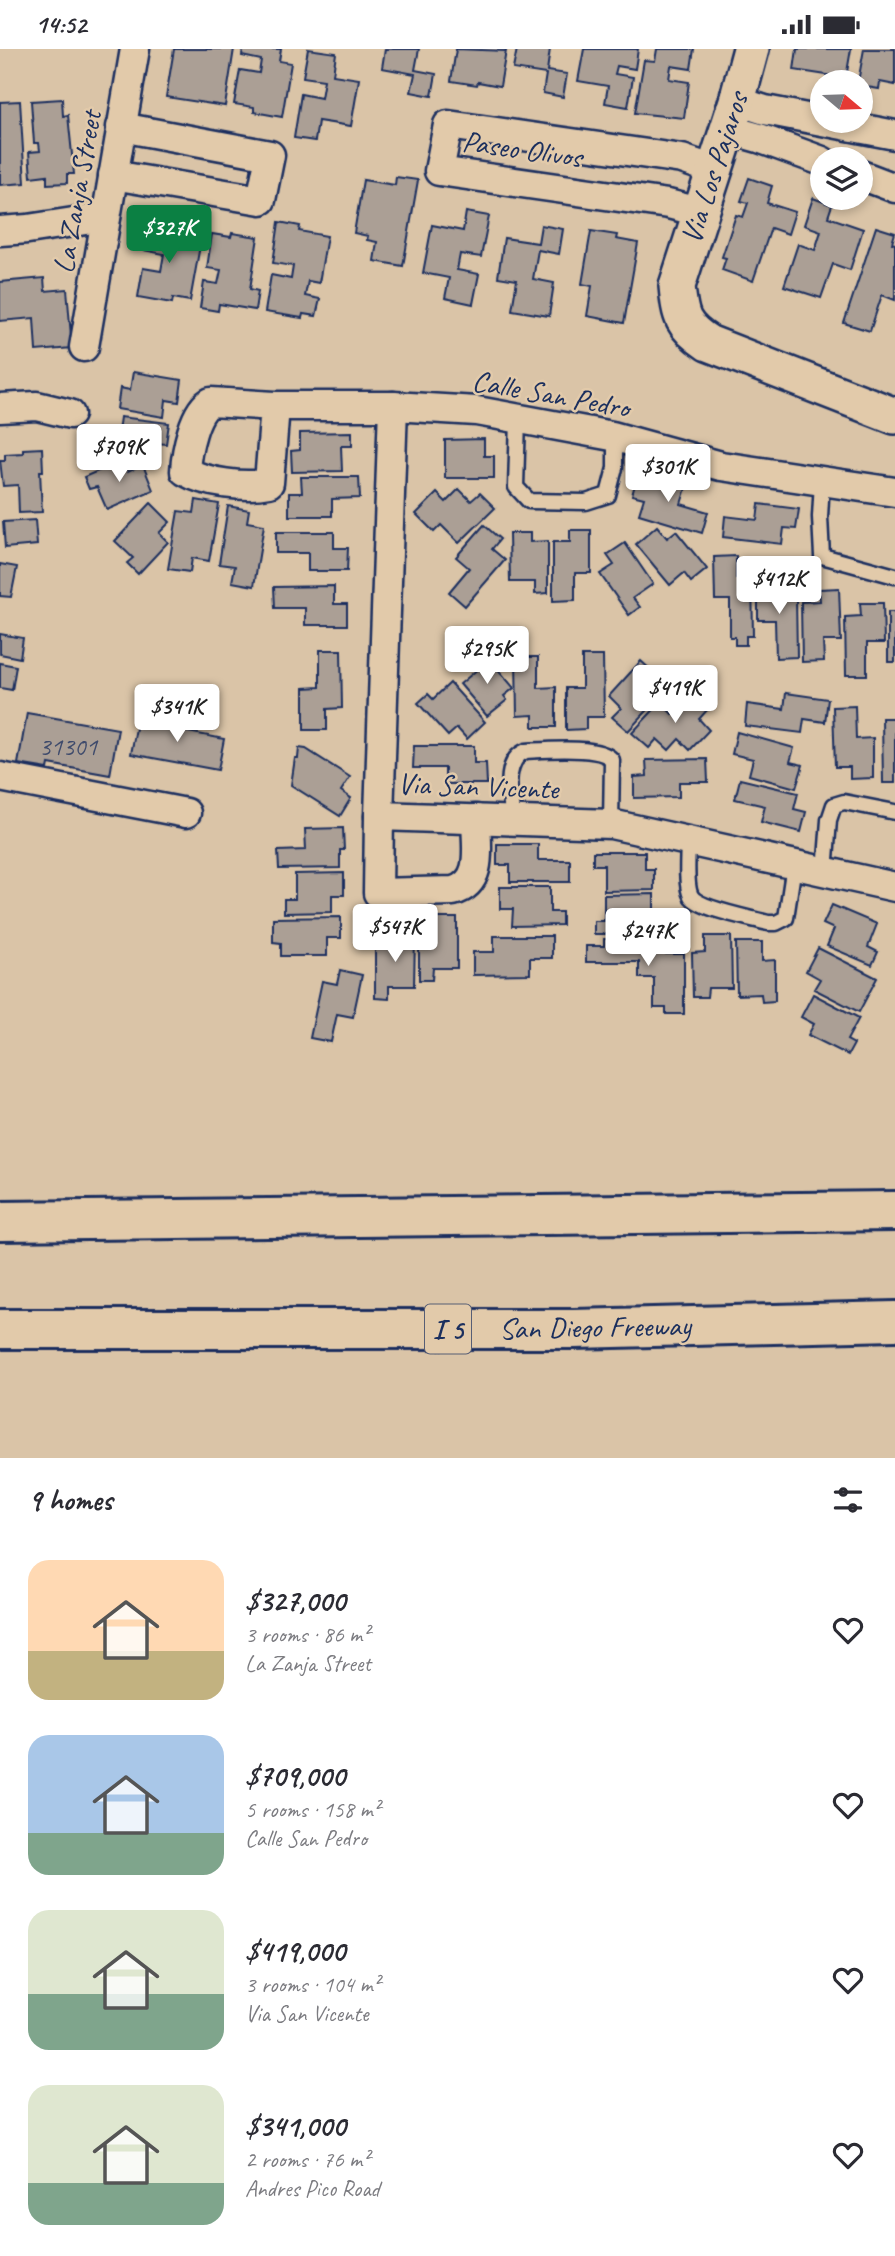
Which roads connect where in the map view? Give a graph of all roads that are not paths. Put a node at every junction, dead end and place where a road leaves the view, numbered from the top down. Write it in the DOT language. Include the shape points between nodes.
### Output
graph roads {
  1 [pos="135,49"];
  2 [pos="751,49"];
  3 [pos="732,115"];
  4 [pos="121,127"];
  5 [pos="895,135"];
  6 [pos="810,157"];
  7 [pos="714,170"];
  8 [pos="113,175"];
  9 [pos="873,180"];
  10 [pos="895,188"];
  11 [pos="700,212"];
  12 [pos="106,217"];
  13 [pos="0,231"];
  14 [pos="84,347"];
  15 [pos="275,406"];
  16 [pos="394,406"];
  17 [pos="0,408"];
  18 [pos="70,415"];
  19 [pos="895,417"];
  20 [pos="518,419"];
  21 [pos="615,437"];
  22 [pos="822,481"];
  23 [pos="895,492"];
  24 [pos="895,576"];
  25 [pos="0,777"];
  26 [pos="895,812"];
  27 [pos="186,813"];
  28 [pos="379,816"];
  29 [pos="476,819"];
  30 [pos="513,821"];
  31 [pos="611,824"];
  32 [pos="688,841"];
  33 [pos="794,865"];
  34 [pos="825,872"];
  35 [pos="895,887"];
  36 [pos="895,1211"];
  37 [pos="0,1221"];
  38 [pos="895,1321"];
  39 [pos="0,1329"];
  1 -- 4 [label="street, La Zanja Street"];
  2 -- 3 [label="street, Via Los Pajaros"];
  3 -- 5 [label="street" via="765,110"];
  3 -- 6 [label="street" via="759,138"];
  3 -- 7 [label="street, Via Los Pajaros"];
  4 -- 8 [label="street, La Zanja Street"];
  4 -- 8 [label="street" via="270,155 261,200"];
  7 -- 11 [label="street, Via Los Pajaros"];
  7 -- 11 [label="street, Paseo Olivos" via="682,159 448,125 439,171"];
  8 -- 12 [label="street, La Zanja Street"];
  9 -- 10 [label="street"];
  11 -- 19 [label="street, Via Los Pajaros" via="677,286 680,311 690,331 708,343"];
  12 -- 13 [label="street"];
  12 -- 14 [label="street, La Zanja Street"];
  15 -- 16 [label="street, Calle San Pedro"];
  16 -- 20 [label="street, Calle San Pedro" via="477,411"];
  16 -- 28 [label="street, Via San Vicente"];
  17 -- 18 [label="street" via="37,406"];
  20 -- 21 [label="street, Calle San Pedro"];
  20 -- 21 [label="lane" via="516,487 529,501 586,502 607,495 615,468"];
  21 -- 22 [label="street, Calle San Pedro" via="721,466"];
  22 -- 23 [label="street, Calle San Pedro"];
  22 -- 24 [label="lane" via="822,556"];
  25 -- 27 [label="street"];
  26 -- 34 [label="lane" via="844,802 834,805"];
  28 -- 29 [label="street, Via San Vicente"];
  28 -- 29 [label="street" via="379,893 463,888 476,870"];
  29 -- 30 [label="street, Via San Vicente"];
  30 -- 31 [label="street, Via San Vicente"];
  30 -- 31 [label="lane" via="511,766 517,754 597,751 612,760"];
  31 -- 32 [label="street, Via San Vicente"];
  32 -- 33 [label="street, Via San Vicente"];
  32 -- 33 [label="lane" via="691,897 708,907 768,923 786,918"];
  33 -- 34 [label="street, Via San Vicente"];
  34 -- 35 [label="street, Via San Vicente"];
  36 -- 37 [label="highway"];
  38 -- 39 [label="highway, San Diego Freeway / I 5" via="574,1329"];
}
